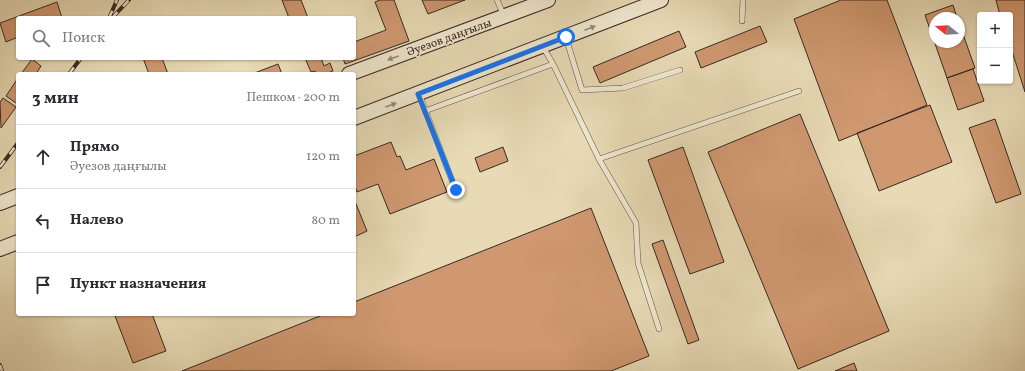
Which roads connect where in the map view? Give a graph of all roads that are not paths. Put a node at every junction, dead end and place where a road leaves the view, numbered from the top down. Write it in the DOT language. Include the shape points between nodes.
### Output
graph roads {
  1 [pos="497,0"];
  2 [pos="548,0"];
  3 [pos="661,0"];
  4 [pos="743,0"];
  5 [pos="504,17"];
  6 [pos="742,21"];
  7 [pos="566,37"];
  8 [pos="542,46"];
  9 [pos="553,64"];
  10 [pos="680,70"];
  11 [pos="354,72"];
  12 [pos="799,91"];
  13 [pos="418,94"];
  14 [pos="425,111"];
  15 [pos="356,117"];
  16 [pos="599,160"];
  17 [pos="456,190"];
  18 [pos="16,197"];
  19 [pos="0,203"];
  20 [pos="16,243"];
  21 [pos="0,249"];
  22 [pos="659,329"];
  1 -- 5 [label="lane"];
  2 -- 5 [label="main road, Әуезов даңғылы"];
  7 -- 3 [label="main road, one-way"];
  4 -- 6 [label="lane"];
  5 -- 11 [label="main road, Әуезов даңғылы, one-way"];
  7 -- 8 [label="main road"];
  7 -- 10 [label="lane" via="582,90 624,88"];
  8 -- 9 [label="lane"];
  8 -- 13 [label="main road"];
  9 -- 14 [label="lane"];
  9 -- 16 [label="lane"];
  12 -- 16 [label="lane"];
  13 -- 14 [label="lane"];
  15 -- 13 [label="main road, one-way"];
  14 -- 17 [label="lane"];
  16 -- 22 [label="lane" via="636,223 638,263"];
  18 -- 19 [label="main road"];
  20 -- 21 [label="main road"];
}
